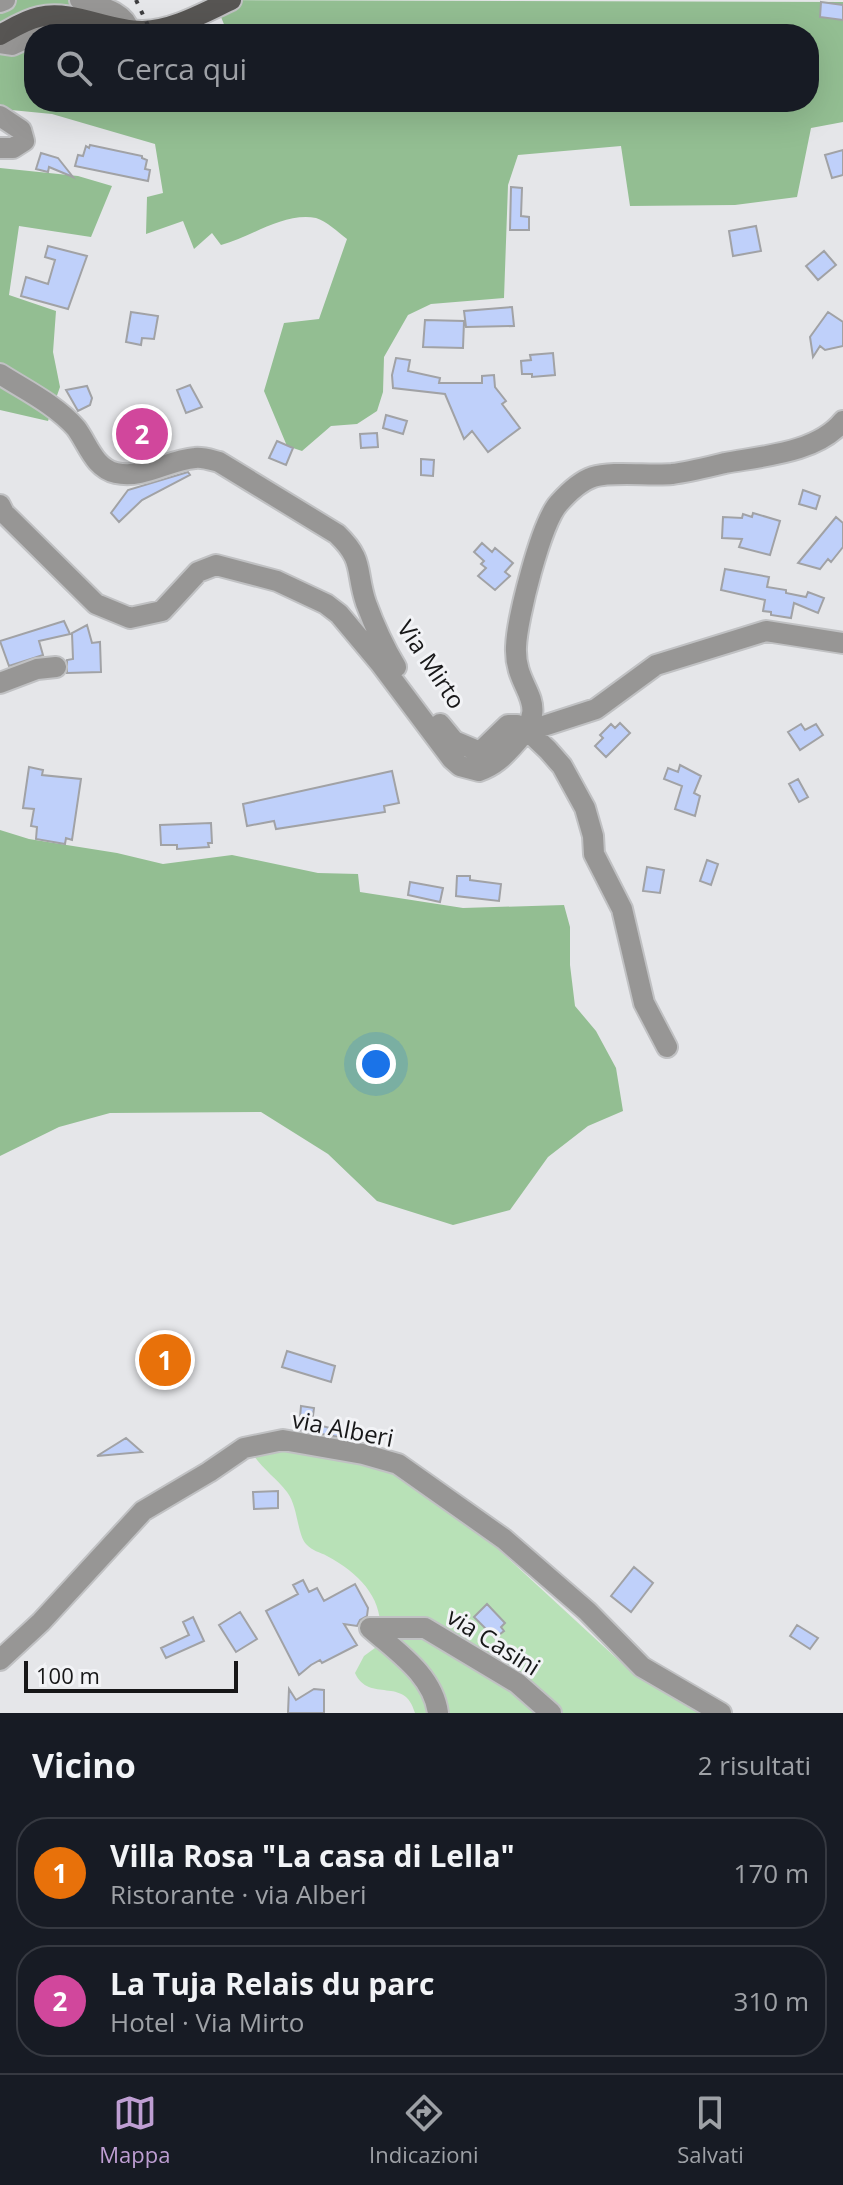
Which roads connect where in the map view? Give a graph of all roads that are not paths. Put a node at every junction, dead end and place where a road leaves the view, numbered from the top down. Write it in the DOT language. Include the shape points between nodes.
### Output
graph roads {
  1 [pos="80,0"];
  2 [pos="231,0"];
  3 [pos="101,24"];
  4 [pos="128,24"];
  5 [pos="177,24"];
  6 [pos="0,35"];
  7 [pos="24,39"];
  8 [pos="0,43"];
  9 [pos="0,116"];
  10 [pos="0,148"];
  11 [pos="0,374"];
  12 [pos="843,421"];
  13 [pos="1,511"];
  14 [pos="843,643"];
  15 [pos="56,667"];
  16 [pos="0,683"];
  17 [pos="528,731"];
  18 [pos="667,1047"];
  19 [pos="0,1660"];
  20 [pos="438,1713"];
  21 [pos="551,1713"];
  22 [pos="721,1713"];
  1 -- 4 [label="street" via="119,15"];
  2 -- 5 [label="main road"];
  3 -- 6 [label="main road" via="41,16"];
  7 -- 8 [label="street"];
  9 -- 10 [label="street" via="21,130 24,141"];
  11 -- 17 [label="street, Via Mirto" via="75,428 104,469 135,474 199,457 219,462 311,516 352,549 385,649 454,741 480,752 508,725"];
  12 -- 17 [label="street" via="796,450 673,474 595,476 559,502 531,572 517,633 517,668 534,714"];
  13 -- 17 [label="street" via="96,604 130,618 162,611 198,572 216,565 277,581 326,604 380,663 452,759 471,771 502,759"];
  14 -- 17 [label="street" via="766,631 656,665 596,709"];
  15 -- 16 [label="street"];
  17 -- 18 [label="street" via="562,766 585,808 594,854 622,909 644,1003"];
  19 -- 22 [label="street, via Alberi" via="143,1511 244,1448 283,1440 398,1464 504,1539 642,1667"];
  20 -- 21 [label="street, via Casini" via="433,1691 413,1666 370,1628 425,1628 517,1683"];
}
